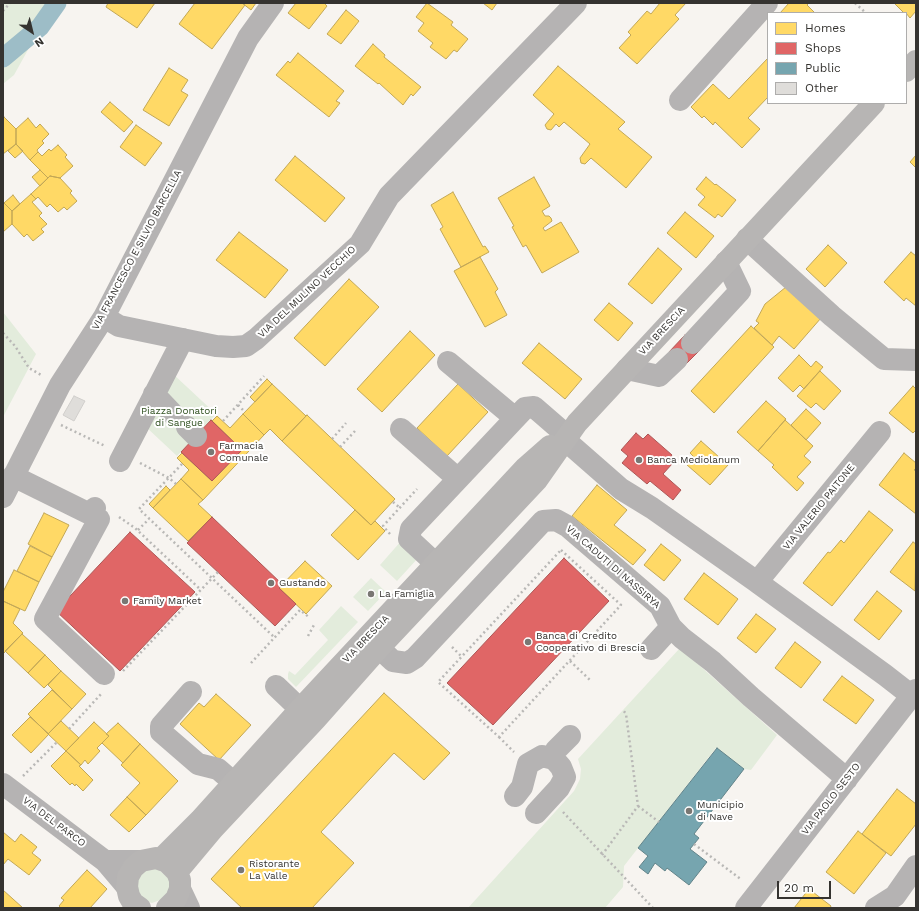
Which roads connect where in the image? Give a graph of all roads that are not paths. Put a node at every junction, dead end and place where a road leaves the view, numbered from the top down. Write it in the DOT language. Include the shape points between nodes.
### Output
graph roads {
  1 [pos="273,3"];
  2 [pos="576,3"];
  3 [pos="767,3"];
  4 [pos="916,61"];
  5 [pos="907,70"];
  6 [pos="680,100"];
  7 [pos="873,104"];
  8 [pos="747,239"];
  9 [pos="726,262"];
  10 [pos="104,317"];
  11 [pos="183,339"];
  12 [pos="692,343"];
  13 [pos="677,359"];
  14 [pos="916,360"];
  15 [pos="448,362"];
  16 [pos="627,369"];
  17 [pos="154,394"];
  18 [pos="515,418"];
  19 [pos="186,426"];
  20 [pos="401,429"];
  21 [pos="569,432"];
  22 [pos="880,432"];
  23 [pos="120,456"];
  24 [pos="13,476"];
  25 [pos="458,479"];
  26 [pos="3,497"];
  27 [pos="436,564"];
  28 [pos="757,582"];
  29 [pos="671,627"];
  30 [pos="379,648"];
  31 [pos="651,649"];
  32 [pos="109,680"];
  33 [pos="276,686"];
  34 [pos="191,692"];
  35 [pos="914,693"];
  36 [pos="300,709"];
  37 [pos="570,736"];
  38 [pos="553,758"];
  39 [pos="847,779"];
  40 [pos="233,782"];
  41 [pos="7,786"];
  42 [pos="515,796"];
  43 [pos="543,806"];
  44 [pos="105,861"];
  45 [pos="916,866"];
  46 [pos="165,870"];
  47 [pos="130,900"];
  48 [pos="752,900"];
  49 [pos="166,908"];
  50 [pos="189,908"];
  51 [pos="876,908"];
  1 -- 10 [label="street, VIA FRANCESCO E SILVIO BARCELLA" via="248,38"];
  2 -- 11 [label="street, VIA DEL MULINO VECCHIO" via="389,196 360,244 263,346 233,348"];
  3 -- 6 [label="street"];
  4 -- 5 [label="main road"];
  7 -- 8 [label="main road, VIA BRESCIA"];
  8 -- 9 [label="main road, VIA BRESCIA"];
  8 -- 14 [label="street" via="884,359"];
  9 -- 12 [label="street" via="740,291"];
  9 -- 16 [label="main road, VIA BRESCIA"];
  10 -- 11 [label="street, VIA DEL MULINO VECCHIO" via="119,326"];
  10 -- 24 [label="street, VIA FRANCESCO E SILVIO BARCELLA" via="60,385"];
  11 -- 17 [label="street"];
  13 -- 16 [label="street" via="659,376"];
  15 -- 18 [label="street"];
  16 -- 21 [label="main road, VIA BRESCIA"];
  17 -- 19 [label="street"];
  17 -- 23 [label="street"];
  18 -- 21 [label="street" via="525,408 534,407"];
  18 -- 25 [label="street"];
  20 -- 25 [label="street"];
  21 -- 27 [label="main road, VIA BRESCIA" via="525,468"];
  21 -- 28 [label="street" via="621,489"];
  21 -- 30 [label="main road, VIA BRESCIA" via="537,480"];
  22 -- 28 [label="street, VIA VALERIO PAITONE"];
  24 -- 26 [label="street, VIA FRANCESCO E SILVIO BARCELLA"];
  24 -- 32 [label="street" via="51,490 93,512 100,519 45,619"];
  25 -- 27 [label="street" via="427,499 411,529 409,539"];
  27 -- 36 [label="main road, VIA BRESCIA"];
  28 -- 35 [label="street"];
  29 -- 30 [label="street, VIA CADUTI DI NASSIRYA" via="660,606 567,526 556,520 543,521 415,658 407,663 393,661"];
  29 -- 31 [label="street"];
  29 -- 39 [label="street, VIA CADUTI DI NASSIRYA"];
  30 -- 46 [label="main road, VIA BRESCIA" via="213,829"];
  33 -- 36 [label="street"];
  34 -- 40 [label="street" via="160,726 161,732 198,764 218,770"];
  35 -- 39 [label="street, VIA PAOLO SESTO"];
  36 -- 40 [label="main road, VIA BRESCIA"];
  37 -- 38 [label="street" via="556,750"];
  38 -- 42 [label="street" via="542,756 528,764 522,787"];
  38 -- 43 [label="street" via="562,767 565,777"];
  39 -- 48 [label="street, VIA PAOLO SESTO"];
  40 -- 46 [label="main road, VIA BRESCIA" via="200,820"];
  41 -- 44 [label="street, VIA DEL PARCO"];
  44 -- 46 [label="street"];
  44 -- 47 [label="street, VIA DEL PARCO"];
  45 -- 51 [label="street" via="895,896"];
  46 -- 47 [label="main road, VIA BRESCIA" via="133,868 130,872"];
  46 -- 49 [label="main road, VIA BRESCIA" via="176,899"];
  46 -- 50 [label="street"];
}
